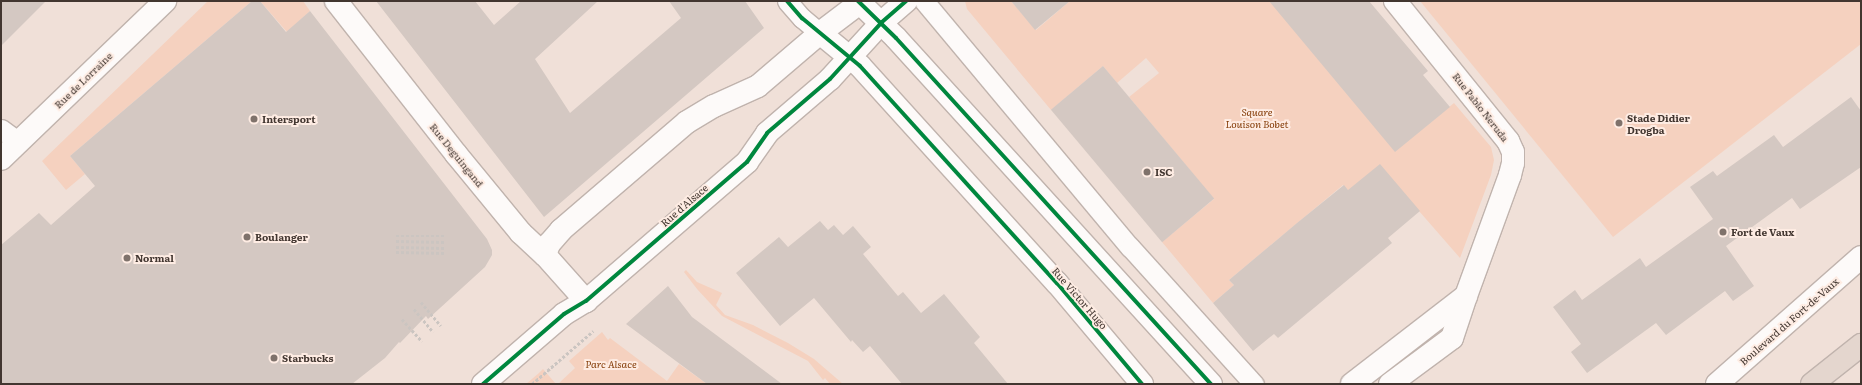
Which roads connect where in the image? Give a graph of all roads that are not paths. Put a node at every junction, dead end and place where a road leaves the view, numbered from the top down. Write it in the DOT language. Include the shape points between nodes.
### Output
graph roads {
  1 [pos="165,1"];
  2 [pos="336,1"];
  3 [pos="787,1"];
  4 [pos="906,1"];
  5 [pos="924,1"];
  6 [pos="1396,1"];
  7 [pos="860,2"];
  8 [pos="882,22"];
  9 [pos="820,33"];
  10 [pos="850,57"];
  11 [pos="1,129"];
  12 [pos="19,142"];
  13 [pos="1,159"];
  14 [pos="545,255"];
  15 [pos="1861,257"];
  16 [pos="1466,296"];
  17 [pos="586,301"];
  18 [pos="1861,345"];
  19 [pos="483,384"];
  20 [pos="1142,384"];
  21 [pos="1211,384"];
  22 [pos="1254,384"];
  23 [pos="1352,384"];
  24 [pos="1390,384"];
  25 [pos="1717,384"];
  26 [pos="1812,384"];
  1 -- 12 [label="street, Rue de Lorraine"];
  2 -- 14 [label="street, Rue Deguingand" via="465,166 521,233"];
  3 -- 9 [label="lane, Rue Victor Hugo"];
  4 -- 8 [label="street"];
  5 -- 22 [label="lane" via="1130,248"];
  6 -- 16 [label="street, Rue Pablo Neruda" via="1508,141 1513,152 1510,175"];
  7 -- 8 [label="street"];
  7 -- 9 [label="street"];
  8 -- 10 [label="street, Rue d'Alsace"];
  8 -- 21 [label="street"];
  9 -- 10 [label="street, Rue Victor Hugo"];
  9 -- 14 [label="street" via="758,86 714,106 687,122 561,230 549,244"];
  10 -- 17 [label="street, Rue d'Alsace" via="830,79 767,133 746,162"];
  10 -- 20 [label="street, Rue Victor Hugo" via="1057,283"];
  11 -- 12 [label="lane"];
  12 -- 13 [label="street, Rue de Lorraine"];
  14 -- 17 [label="street, Rue Deguingand"];
  15 -- 25 [label="street, Boulevard du Fort-de-Vaux"];
  16 -- 23 [label="street"];
  16 -- 24 [label="street, Rue Pablo Neruda" via="1452,338"];
  17 -- 19 [label="street, Rue d'Alsace" via="564,314"];
  18 -- 26 [label="highway"];
}
